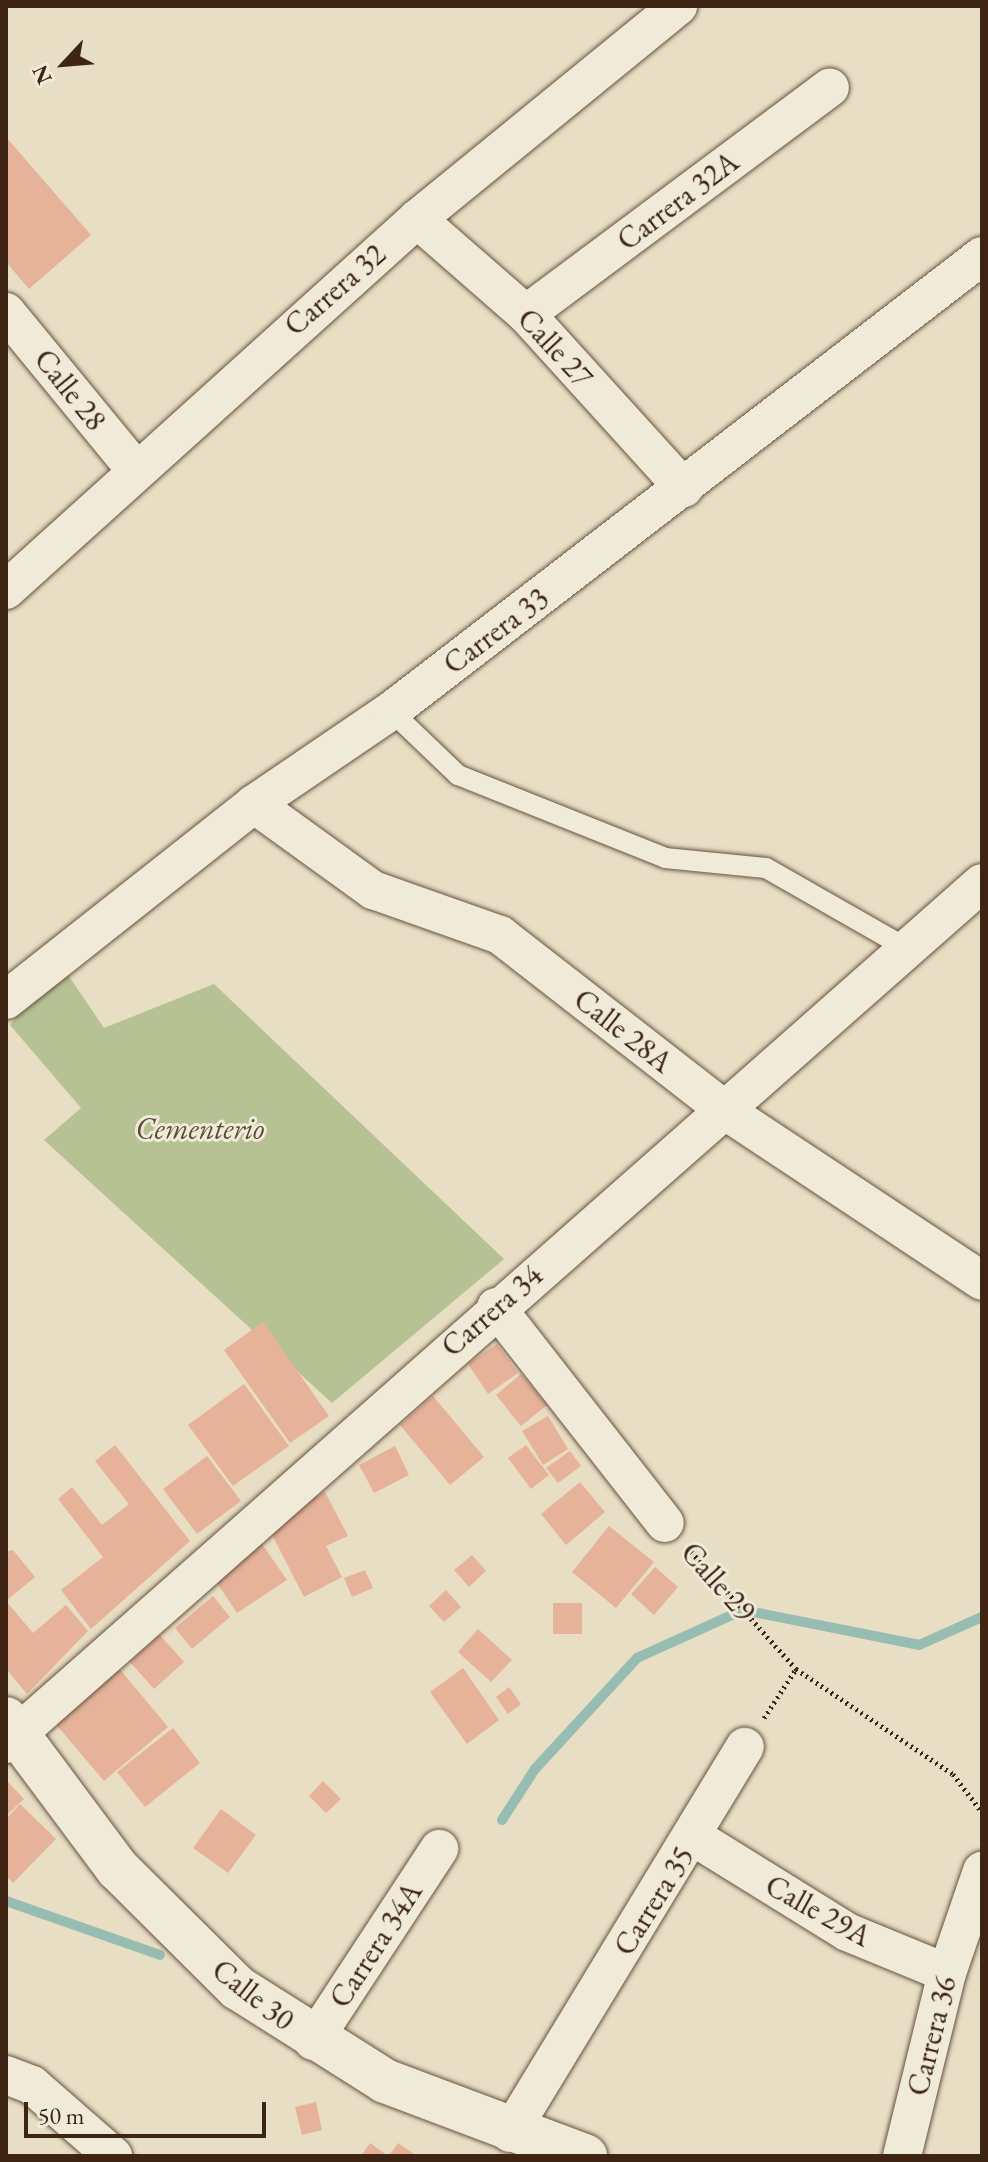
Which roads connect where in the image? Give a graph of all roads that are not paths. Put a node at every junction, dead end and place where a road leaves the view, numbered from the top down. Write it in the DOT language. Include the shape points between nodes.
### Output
graph roads {
  1 [pos="678,6"];
  2 [pos="830,87"];
  3 [pos="417,219"];
  4 [pos="982,256"];
  5 [pos="6,312"];
  6 [pos="526,314"];
  7 [pos="134,468"];
  8 [pos="684,488"];
  9 [pos="6,590"];
  10 [pos="391,711"];
  11 [pos="254,804"];
  12 [pos="982,883"];
  13 [pos="908,949"];
  14 [pos="10,987"];
  15 [pos="727,1112"];
  16 [pos="982,1281"];
  17 [pos="496,1307"];
  18 [pos="665,1523"];
  19 [pos="10,1732"];
  20 [pos="745,1747"];
  21 [pos="694,1837"];
  22 [pos="439,1849"];
  23 [pos="982,1871"];
  24 [pos="947,1973"];
  25 [pos="313,2041"];
  26 [pos="6,2075"];
  27 [pos="510,2133"];
  28 [pos="113,2156"];
  29 [pos="585,2156"];
  30 [pos="902,2156"];
  1 -- 3 [label="street, Carrera 32"];
  2 -- 6 [label="street, Carrera 32A"];
  3 -- 6 [label="street, Calle 27"];
  3 -- 7 [label="street, Carrera 32"];
  4 -- 8 [label="street, Carrera 33"];
  5 -- 7 [label="street, Calle 28"];
  6 -- 8 [label="street, Calle 27"];
  7 -- 9 [label="street, Carrera 32"];
  8 -- 10 [label="street, Carrera 33"];
  10 -- 11 [label="street, Carrera 33"];
  10 -- 13 [label="lane" via="458,775 665,858 766,868"];
  11 -- 14 [label="street, Carrera 33"];
  11 -- 15 [label="street, Calle 28A" via="373,890 500,935"];
  12 -- 13 [label="street, Carrera 34"];
  13 -- 15 [label="street, Carrera 34"];
  15 -- 16 [label="street, Calle 28A"];
  15 -- 17 [label="street, Carrera 34"];
  17 -- 18 [label="street, Calle 29"];
  17 -- 19 [label="street, Carrera 34"];
  19 -- 25 [label="main road, Calle 30" via="118,1869 184,1940"];
  20 -- 21 [label="street, Carrera 35"];
  21 -- 24 [label="street, Calle 29A" via="847,1932"];
  21 -- 27 [label="street, Carrera 35"];
  22 -- 25 [label="street, Carrera 34A"];
  23 -- 24 [label="street, Carrera 36"];
  24 -- 30 [label="street, Carrera 36"];
  25 -- 27 [label="main road, Calle 30" via="385,2081"];
  26 -- 28 [label="street" via="32,2085"];
  27 -- 29 [label="main road, Calle 30"];
}
